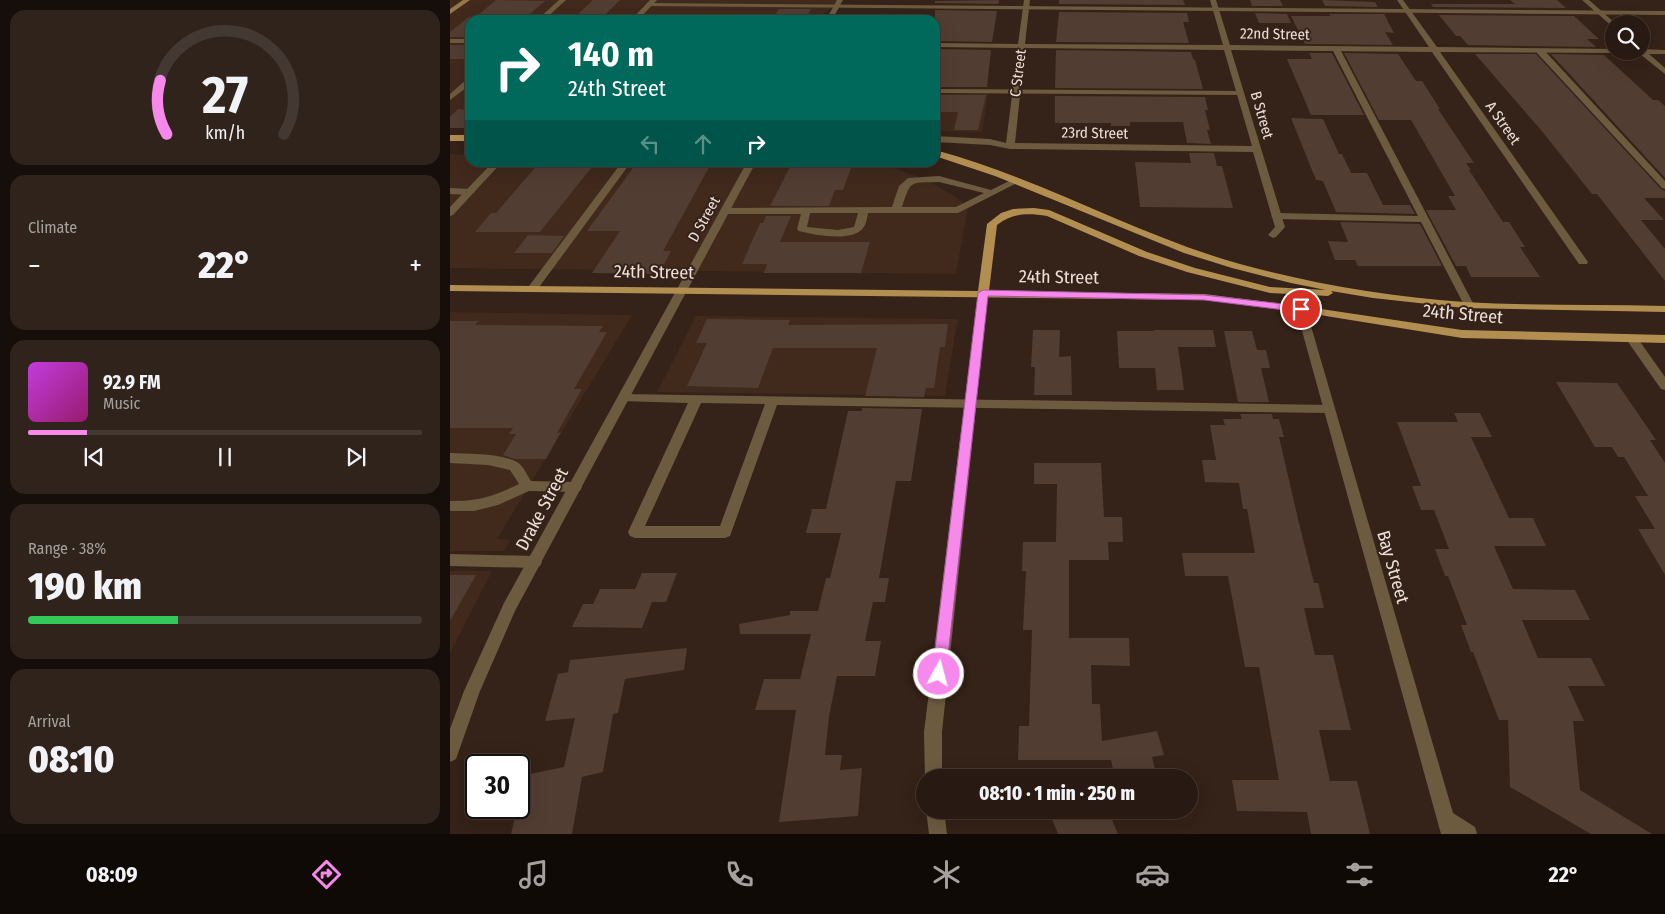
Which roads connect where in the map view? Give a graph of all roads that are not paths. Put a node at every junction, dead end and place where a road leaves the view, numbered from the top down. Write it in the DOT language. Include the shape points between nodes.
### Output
graph roads {
  1 [pos="467,0"];
  2 [pos="563,0"];
  3 [pos="1213,0"];
  4 [pos="1400,0"];
  5 [pos="1585,0"];
  6 [pos="651,3"];
  7 [pos="838,3"];
  8 [pos="1026,4"];
  9 [pos="1216,10"];
  10 [pos="1408,11"];
  11 [pos="450,12"];
  12 [pos="1599,12"];
  13 [pos="1665,13"];
  14 [pos="546,15"];
  15 [pos="639,15"];
  16 [pos="832,15"];
  17 [pos="1605,18"];
  18 [pos="450,41"];
  19 [pos="465,41"];
  20 [pos="940,45"];
  21 [pos="1021,46"];
  22 [pos="1227,48"];
  23 [pos="1336,49"];
  24 [pos="1435,50"];
  25 [pos="1540,50"];
  26 [pos="1605,51"];
  27 [pos="1650,51"];
  28 [pos="1665,52"];
  29 [pos="1650,58"];
  30 [pos="1665,72"];
  31 [pos="465,85"];
  32 [pos="940,90"];
  33 [pos="1016,91"];
  34 [pos="1240,93"];
  35 [pos="450,98"];
  36 [pos="450,138"];
  37 [pos="465,138"];
  38 [pos="940,139"];
  39 [pos="1010,146"];
  40 [pos="1256,149"];
  41 [pos="940,154"];
  42 [pos="493,167"];
  43 [pos="623,167"];
  44 [pos="749,167"];
  45 [pos="1016,181"];
  46 [pos="1665,186"];
  47 [pos="450,192"];
  48 [pos="470,192"];
  49 [pos="993,193"];
  50 [pos="725,211"];
  51 [pos="806,211"];
  52 [pos="864,211"];
  53 [pos="896,211"];
  54 [pos="450,213"];
  55 [pos="1276,216"];
  56 [pos="1422,218"];
  57 [pos="1272,235"];
  58 [pos="1583,262"];
  59 [pos="450,288"];
  60 [pos="533,288"];
  61 [pos="681,290"];
  62 [pos="983,293"];
  63 [pos="1373,295"];
  64 [pos="1468,305"];
  65 [pos="1301,309"];
  66 [pos="1665,309"];
  67 [pos="1632,338"];
  68 [pos="1665,339"];
  69 [pos="1665,386"];
  70 [pos="623,398"];
  71 [pos="696,400"];
  72 [pos="772,401"];
  73 [pos="970,404"];
  74 [pos="1329,409"];
  75 [pos="450,458"];
  76 [pos="527,486"];
  77 [pos="575,487"];
  78 [pos="450,506"];
  79 [pos="450,560"];
  80 [pos="535,562"];
  81 [pos="450,753"];
  82 [pos="933,769"];
  83 [pos="936,819"];
  84 [pos="1448,826"];
  85 [pos="938,834"];
  86 [pos="1468,834"];
  1 -- 11 [label="main road"];
  2 -- 14 [label="street"];
  3 -- 9 [label="street, B Street"];
  4 -- 10 [label="street, A Street"];
  5 -- 12 [label="street"];
  6 -- 7 [label="street"];
  6 -- 15 [label="street"];
  7 -- 8 [label="street"];
  7 -- 16 [label="street"];
  8 -- 9 [label="street"];
  8 -- 21 [label="street, C Street"];
  9 -- 10 [label="street"];
  9 -- 22 [label="street, B Street"];
  10 -- 12 [label="street"];
  10 -- 24 [label="street, A Street"];
  12 -- 13 [label="street"];
  12 -- 17 [label="street"];
  18 -- 19 [label="street"];
  20 -- 21 [label="street, 22nd Street"];
  21 -- 22 [label="street, 22nd Street"];
  21 -- 33 [label="street, C Street"];
  22 -- 23 [label="street, 22nd Street"];
  22 -- 34 [label="street, B Street"];
  23 -- 24 [label="street, 22nd Street"];
  23 -- 56 [label="street"];
  24 -- 25 [label="street, 22nd Street"];
  24 -- 58 [label="street, A Street"];
  25 -- 26 [label="street, 22nd Street"];
  25 -- 46 [label="street"];
  27 -- 28 [label="street"];
  29 -- 30 [label="street"];
  31 -- 35 [label="street"];
  32 -- 33 [label="street"];
  33 -- 34 [label="street"];
  33 -- 39 [label="street, C Street"];
  34 -- 40 [label="street, B Street"];
  36 -- 37 [label="main road"];
  38 -- 39 [label="street, 23rd Street"];
  39 -- 40 [label="street, 23rd Street"];
  40 -- 55 [label="street, B Street"];
  41 -- 45 [label="main road, 24th Street"];
  42 -- 48 [label="street"];
  43 -- 60 [label="street"];
  44 -- 50 [label="street, D Street"];
  45 -- 49 [label="street"];
  45 -- 63 [label="main road, 24th Street" via="1188,251 1291,280"];
  47 -- 48 [label="street"];
  48 -- 54 [label="street"];
  49 -- 53 [label="street" via="958,210"];
  49 -- 53 [label="street" via="939,179 911,180 904,186"];
  50 -- 51 [label="street"];
  50 -- 61 [label="street, D Street"];
  51 -- 52 [label="street"];
  51 -- 52 [label="street" via="802,229 837,233 857,228"];
  52 -- 53 [label="street"];
  55 -- 56 [label="street"];
  55 -- 57 [label="street, B Street" via="1280,227"];
  56 -- 64 [label="street"];
  59 -- 60 [label="main road, 24th Street"];
  60 -- 61 [label="main road, 24th Street"];
  61 -- 62 [label="main road, 24th Street"];
  61 -- 70 [label="street, Drake Street"];
  62 -- 63 [label="main road" via="992,224 1004,215 1023,210 1049,213 1143,254 1245,284 1289,291"];
  62 -- 65 [label="main road, 24th Street" via="1204,298"];
  62 -- 73 [label="street"];
  63 -- 64 [label="main road, 24th Street"];
  64 -- 66 [label="main road, 24th Street"];
  65 -- 67 [label="main road, 24th Street" via="1462,334"];
  65 -- 74 [label="street, Bay Street"];
  67 -- 68 [label="main road, 24th Street"];
  67 -- 69 [label="street"];
  70 -- 71 [label="street"];
  70 -- 77 [label="street, Drake Street"];
  71 -- 72 [label="street"];
  71 -- 72 [label="street" via="635,532 725,532"];
  72 -- 73 [label="street"];
  73 -- 74 [label="street"];
  73 -- 82 [label="street" via="932,732"];
  74 -- 84 [label="street, Bay Street"];
  75 -- 76 [label="street" via="488,460 514,466"];
  76 -- 77 [label="street"];
  76 -- 78 [label="street" via="498,500 474,506"];
  77 -- 80 [label="street, Drake Street"];
  79 -- 80 [label="street"];
  80 -- 81 [label="street, Drake Street" via="509,608 472,691"];
  83 -- 85 [label="street"];
  84 -- 86 [label="street"];
}
